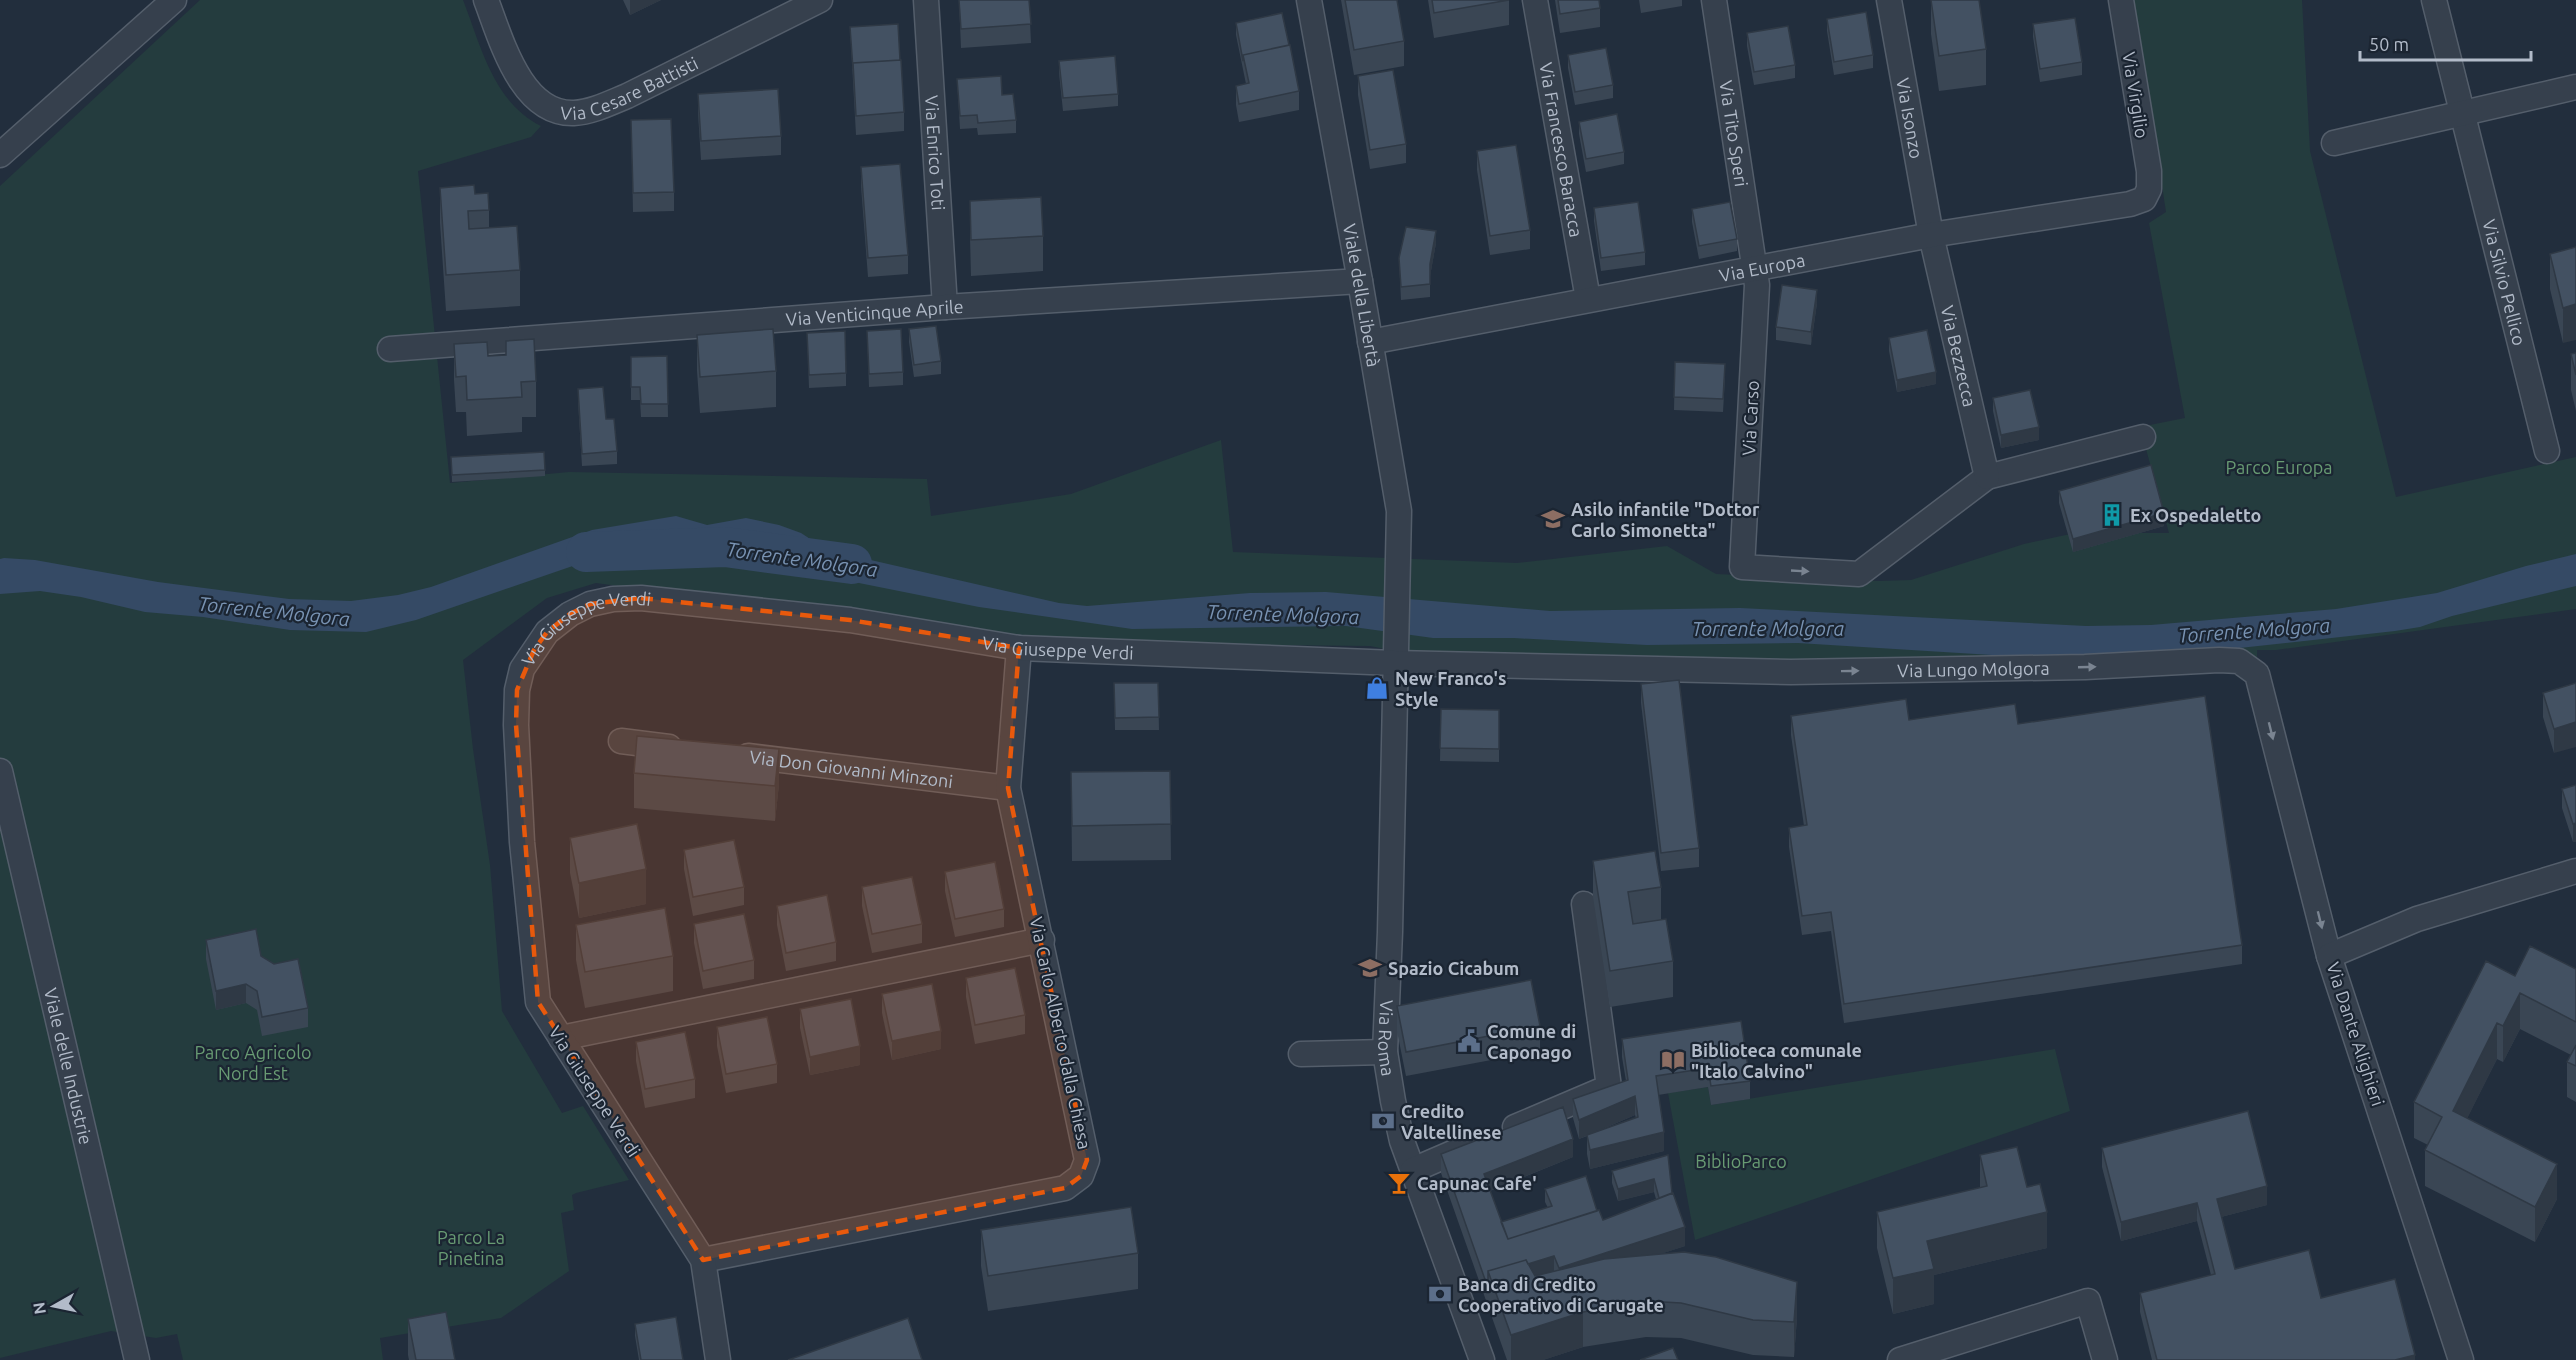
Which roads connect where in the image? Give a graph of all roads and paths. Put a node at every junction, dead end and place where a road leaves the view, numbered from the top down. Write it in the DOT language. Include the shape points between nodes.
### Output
graph roads {
  1 [pos="174,0"];
  2 [pos="486,0"];
  3 [pos="820,0"];
  4 [pos="926,0"];
  5 [pos="1535,0"];
  6 [pos="1714,0"];
  7 [pos="1889,0"];
  8 [pos="2121,0"];
  9 [pos="2434,0"];
  10 [pos="1311,9"];
  11 [pos="2576,87"];
  12 [pos="2462,115"];
  13 [pos="2334,143"];
  14 [pos="0,155"];
  15 [pos="2149,189"];
  16 [pos="1931,235"];
  17 [pos="1756,268"];
  18 [pos="1360,281"];
  19 [pos="1588,299"];
  20 [pos="945,307"];
  21 [pos="1370,342"];
  22 [pos="390,349"];
  23 [pos="2143,437"];
  24 [pos="2547,451"];
  25 [pos="1987,477"];
  26 [pos="1019,648"];
  27 [pos="1395,652"];
  28 [pos="621,741"];
  29 [pos="692,750"];
  30 [pos="727,754"];
  31 [pos="0,771"];
  32 [pos="1008,788"];
  33 [pos="2576,871"];
  34 [pos="1584,904"];
  35 [pos="1042,940"];
  36 [pos="2329,956"];
  37 [pos="561,1038"];
  38 [pos="1385,1052"];
  39 [pos="1301,1054"];
  40 [pos="1413,1170"];
  41 [pos="704,1260"];
  42 [pos="137,1360"];
  43 [pos="718,1360"];
  44 [pos="1482,1360"];
  45 [pos="1900,1360"];
  46 [pos="2105,1360"];
  47 [pos="2462,1360"];
  1 -- 14 [label="street"];
  2 -- 3 [label="street, Via Cesare Battisti" via="513,68 529,92 555,110 573,113 627,96"];
  4 -- 20 [label="street, Via Enrico Toti"];
  5 -- 19 [label="street, Via Francesco Baracca"];
  6 -- 17 [label="street, Via Tito Speri"];
  7 -- 16 [label="street, Via Isonzo"];
  8 -- 15 [label="street, Via Virgilio"];
  9 -- 12 [label="street, Via Silvio Pellico"];
  10 -- 18 [label="street, Viale della Libertà"];
  11 -- 12 [label="street"];
  12 -- 13 [label="street"];
  12 -- 24 [label="street, Via Silvio Pellico"];
  15 -- 16 [label="street, Via Europa" via="2144,200 2130,204"];
  16 -- 17 [label="street, Via Europa"];
  16 -- 25 [label="street, Via Bezzecca"];
  17 -- 19 [label="street, Via Europa"];
  17 -- 25 [label="street, Via Carso, one-way" via="1742,567 1859,574"];
  18 -- 20 [label="street, Via Venticinque Aprile"];
  18 -- 21 [label="street, Viale della Libertà"];
  19 -- 21 [label="street, Via Europa"];
  20 -- 22 [label="street, Via Venticinque Aprile"];
  21 -- 27 [label="street, Viale della Libertà" via="1398,511"];
  23 -- 25 [label="street"];
  26 -- 27 [label="street, Via Giuseppe Verdi"];
  26 -- 32 [label="street, Via Carlo Alberto dalla Chiesa"];
  26 -- 37 [label="street, Via Giuseppe Verdi" via="850,620 641,598 590,604 547,632 522,669 516,725 522,842 538,1002"];
  27 -- 36 [label="street, Via Lungo Molgora, one-way" via="1791,672 2239,661 2257,674"];
  27 -- 38 [label="street, Via Roma"];
  28 -- 29 [label="street"];
  30 -- 32 [label="street, Via Don Giovanni Minzoni"];
  31 -- 42 [label="street, Viale delle Industrie"];
  32 -- 35 [label="street, Via Carlo Alberto dalla Chiesa"];
  33 -- 36 [label="street, Via Dante Alighieri" via="2417,919"];
  34 -- 40 [label="street" via="1609,1087"];
  35 -- 37 [label="street"];
  35 -- 41 [label="street, Via Carlo Alberto dalla Chiesa" via="1087,1160 1081,1176 1065,1188"];
  36 -- 47 [label="street, Via Dante Alighieri"];
  37 -- 41 [label="street, Via Giuseppe Verdi"];
  38 -- 39 [label="street"];
  38 -- 40 [label="street, Via Roma" via="1402,1141"];
  40 -- 44 [label="street, Via Roma"];
  41 -- 43 [label="street, Via Giuseppe Verdi"];
  45 -- 46 [label="street" via="2088,1301"];
}
